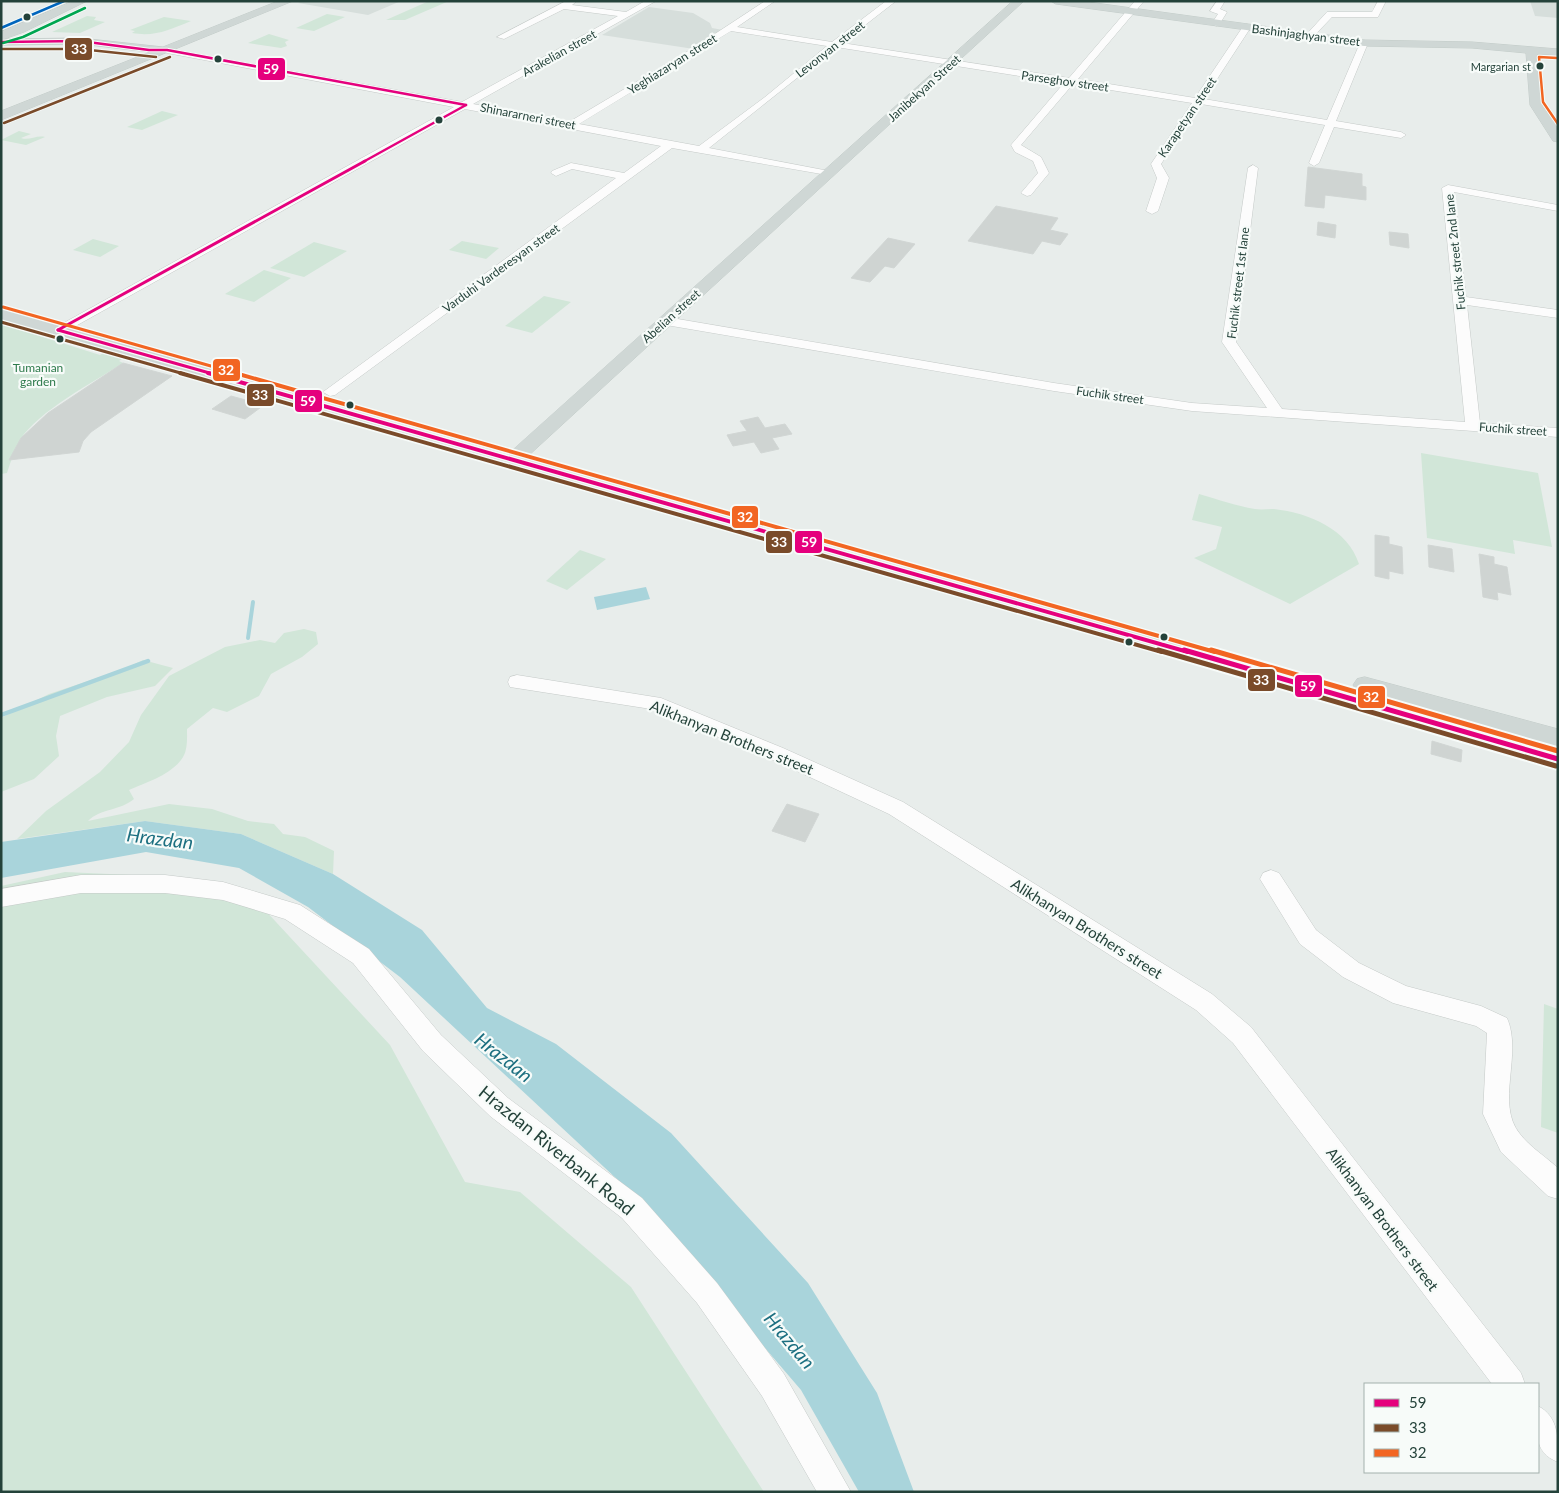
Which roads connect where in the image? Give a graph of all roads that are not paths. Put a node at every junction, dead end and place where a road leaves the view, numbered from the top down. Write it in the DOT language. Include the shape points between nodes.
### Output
graph roads {
  1 [pos="69,1"];
  2 [pos="82,1"];
  3 [pos="288,1"];
  4 [pos="574,1"];
  5 [pos="652,1"];
  6 [pos="771,1"];
  7 [pos="892,1"];
  8 [pos="1019,1"];
  9 [pos="1056,1"];
  10 [pos="1140,1"];
  11 [pos="1221,1"];
  12 [pos="1382,1"];
  13 [pos="564,6"];
  14 [pos="1131,12"];
  15 [pos="628,15"];
  16 [pos="1216,23"];
  17 [pos="728,28"];
  18 [pos="1246,28"];
  19 [pos="8,31"];
  20 [pos="1309,36"];
  21 [pos="501,37"];
  22 [pos="1,42"];
  23 [pos="1364,43"];
  24 [pos="832,46"];
  25 [pos="1532,49"];
  26 [pos="167,50"];
  27 [pos="1558,52"];
  28 [pos="950,64"];
  29 [pos="1069,81"];
  30 [pos="1198,101"];
  31 [pos="466,105"];
  32 [pos="1,116"];
  33 [pos="1331,123"];
  34 [pos="571,125"];
  35 [pos="1401,135"];
  36 [pos="1558,136"];
  37 [pos="672,143"];
  38 [pos="702,149"];
  39 [pos="577,156"];
  40 [pos="1314,163"];
  41 [pos="638,168"];
  42 [pos="1253,168"];
  43 [pos="556,173"];
  44 [pos="829,174"];
  45 [pos="627,177"];
  46 [pos="1027,193"];
  47 [pos="1558,208"];
  48 [pos="1152,211"];
  49 [pos="1,298"];
  50 [pos="1460,300"];
  51 [pos="1,314"];
  52 [pos="1558,314"];
  53 [pos="77,319"];
  54 [pos="666,321"];
  55 [pos="58,330"];
  56 [pos="330,392"];
  57 [pos="1278,414"];
  58 [pos="1473,426"];
  59 [pos="1558,432"];
  60 [pos="520,453"];
  61 [pos="969,580"];
  62 [pos="517,682"];
  63 [pos="1558,738"];
  64 [pos="1558,759"];
  65 [pos="1270,879"];
  66 [pos="1,898"];
  67 [pos="1558,1186"];
  68 [pos="1509,1383"];
  69 [pos="1539,1422"];
  70 [pos="1558,1447"];
  71 [pos="835,1492"];
  1 -- 19 [label="main road"];
  2 -- 19 [label="main road"];
  3 -- 26 [label="main road"];
  4 -- 13 [label="street"];
  5 -- 15 [label="street, Arakelian street"];
  6 -- 17 [label="street, Yeghiazaryan street"];
  7 -- 24 [label="street, Levonyan street"];
  8 -- 28 [label="main road, Janibekyan Street"];
  9 -- 14 [label="main road, Bashinjaghyan street"];
  10 -- 14 [label="street"];
  11 -- 16 [label="street" via="1214,11 1223,12"];
  12 -- 20 [label="street" via="1375,15 1330,14"];
  13 -- 15 [label="street"];
  13 -- 21 [label="street"];
  14 -- 16 [label="main road, Bashinjaghyan street"];
  14 -- 29 [label="street"];
  15 -- 31 [label="street, Arakelian street"];
  16 -- 18 [label="main road, Bashinjaghyan street"];
  17 -- 24 [label="street, Parseghov street"];
  17 -- 34 [label="street, Yeghiazaryan street"];
  18 -- 20 [label="main road, Bashinjaghyan street"];
  18 -- 30 [label="street, Karapetyan street"];
  19 -- 26 [label="main road, Shinararneri street" via="132,40 157,44"];
  20 -- 23 [label="main road, Bashinjaghyan street"];
  22 -- 26 [label="main road, Shinararneri street" via="80,41"];
  23 -- 25 [label="main road, Bashinjaghyan street"];
  23 -- 33 [label="street"];
  24 -- 28 [label="street, Parseghov street"];
  24 -- 38 [label="street, Levonyan street"];
  25 -- 27 [label="main road, Bashinjaghyan street"];
  25 -- 36 [label="main road" via="1536,105"];
  26 -- 31 [label="street, Shinararneri street"];
  26 -- 32 [label="main road"];
  28 -- 29 [label="street, Parseghov street"];
  28 -- 44 [label="main road, Janibekyan Street"];
  29 -- 30 [label="street, Parseghov street"];
  29 -- 46 [label="street" via="1016,144 1020,150 1037,159 1043,171"];
  30 -- 33 [label="street, Parseghov street"];
  30 -- 48 [label="street, Karapetyan street" via="1156,164 1163,178"];
  31 -- 34 [label="street, Shinararneri street"];
  31 -- 53 [label="street, Arakelian street"];
  33 -- 35 [label="street, Parseghov street"];
  33 -- 40 [label="street"];
  34 -- 37 [label="street, Shinararneri street"];
  37 -- 38 [label="street, Shinararneri street"];
  37 -- 41 [label="street, Varduhi Varderesyan street"];
  38 -- 44 [label="street, Shinararneri street"];
  39 -- 41 [label="street"];
  41 -- 45 [label="street, Varduhi Varderesyan street"];
  42 -- 57 [label="street, Fuchik street 1st lane" via="1229,342"];
  43 -- 45 [label="street" via="571,166"];
  44 -- 54 [label="main road, Abelian street"];
  45 -- 56 [label="street, Varduhi Varderesyan street"];
  47 -- 50 [label="street, Fuchik street 2nd lane" via="1448,188"];
  49 -- 53 [label="main road"];
  50 -- 52 [label="street"];
  50 -- 58 [label="street, Fuchik street 2nd lane"];
  51 -- 55 [label="main road"];
  53 -- 55 [label="street, Arakelian street"];
  53 -- 56 [label="main road"];
  54 -- 57 [label="street, Fuchik street" via="1054,387 1192,407"];
  54 -- 60 [label="main road, Abelian street"];
  55 -- 60 [label="main road"];
  56 -- 60 [label="main road"];
  57 -- 58 [label="street, Fuchik street"];
  58 -- 59 [label="street, Fuchik street"];
  60 -- 61 [label="main road"];
  61 -- 63 [label="main road"];
  61 -- 64 [label="main road"];
  62 -- 68 [label="street, Alikhanyan Brothers street" via="654,703 776,753 896,808 1204,1002 1242,1035"];
  65 -- 67 [label="street" via="1308,937 1351,970 1401,995 1498,1026 1501,1039 1496,1114 1510,1143"];
  66 -- 71 [label="street, Hrazdan Riverbank Road" via="81,884 165,884 223,891 292,912 361,956 432,1043 499,1107 632,1208 707,1293 773,1385"];
  69 -- 70 [label="street"];
}
